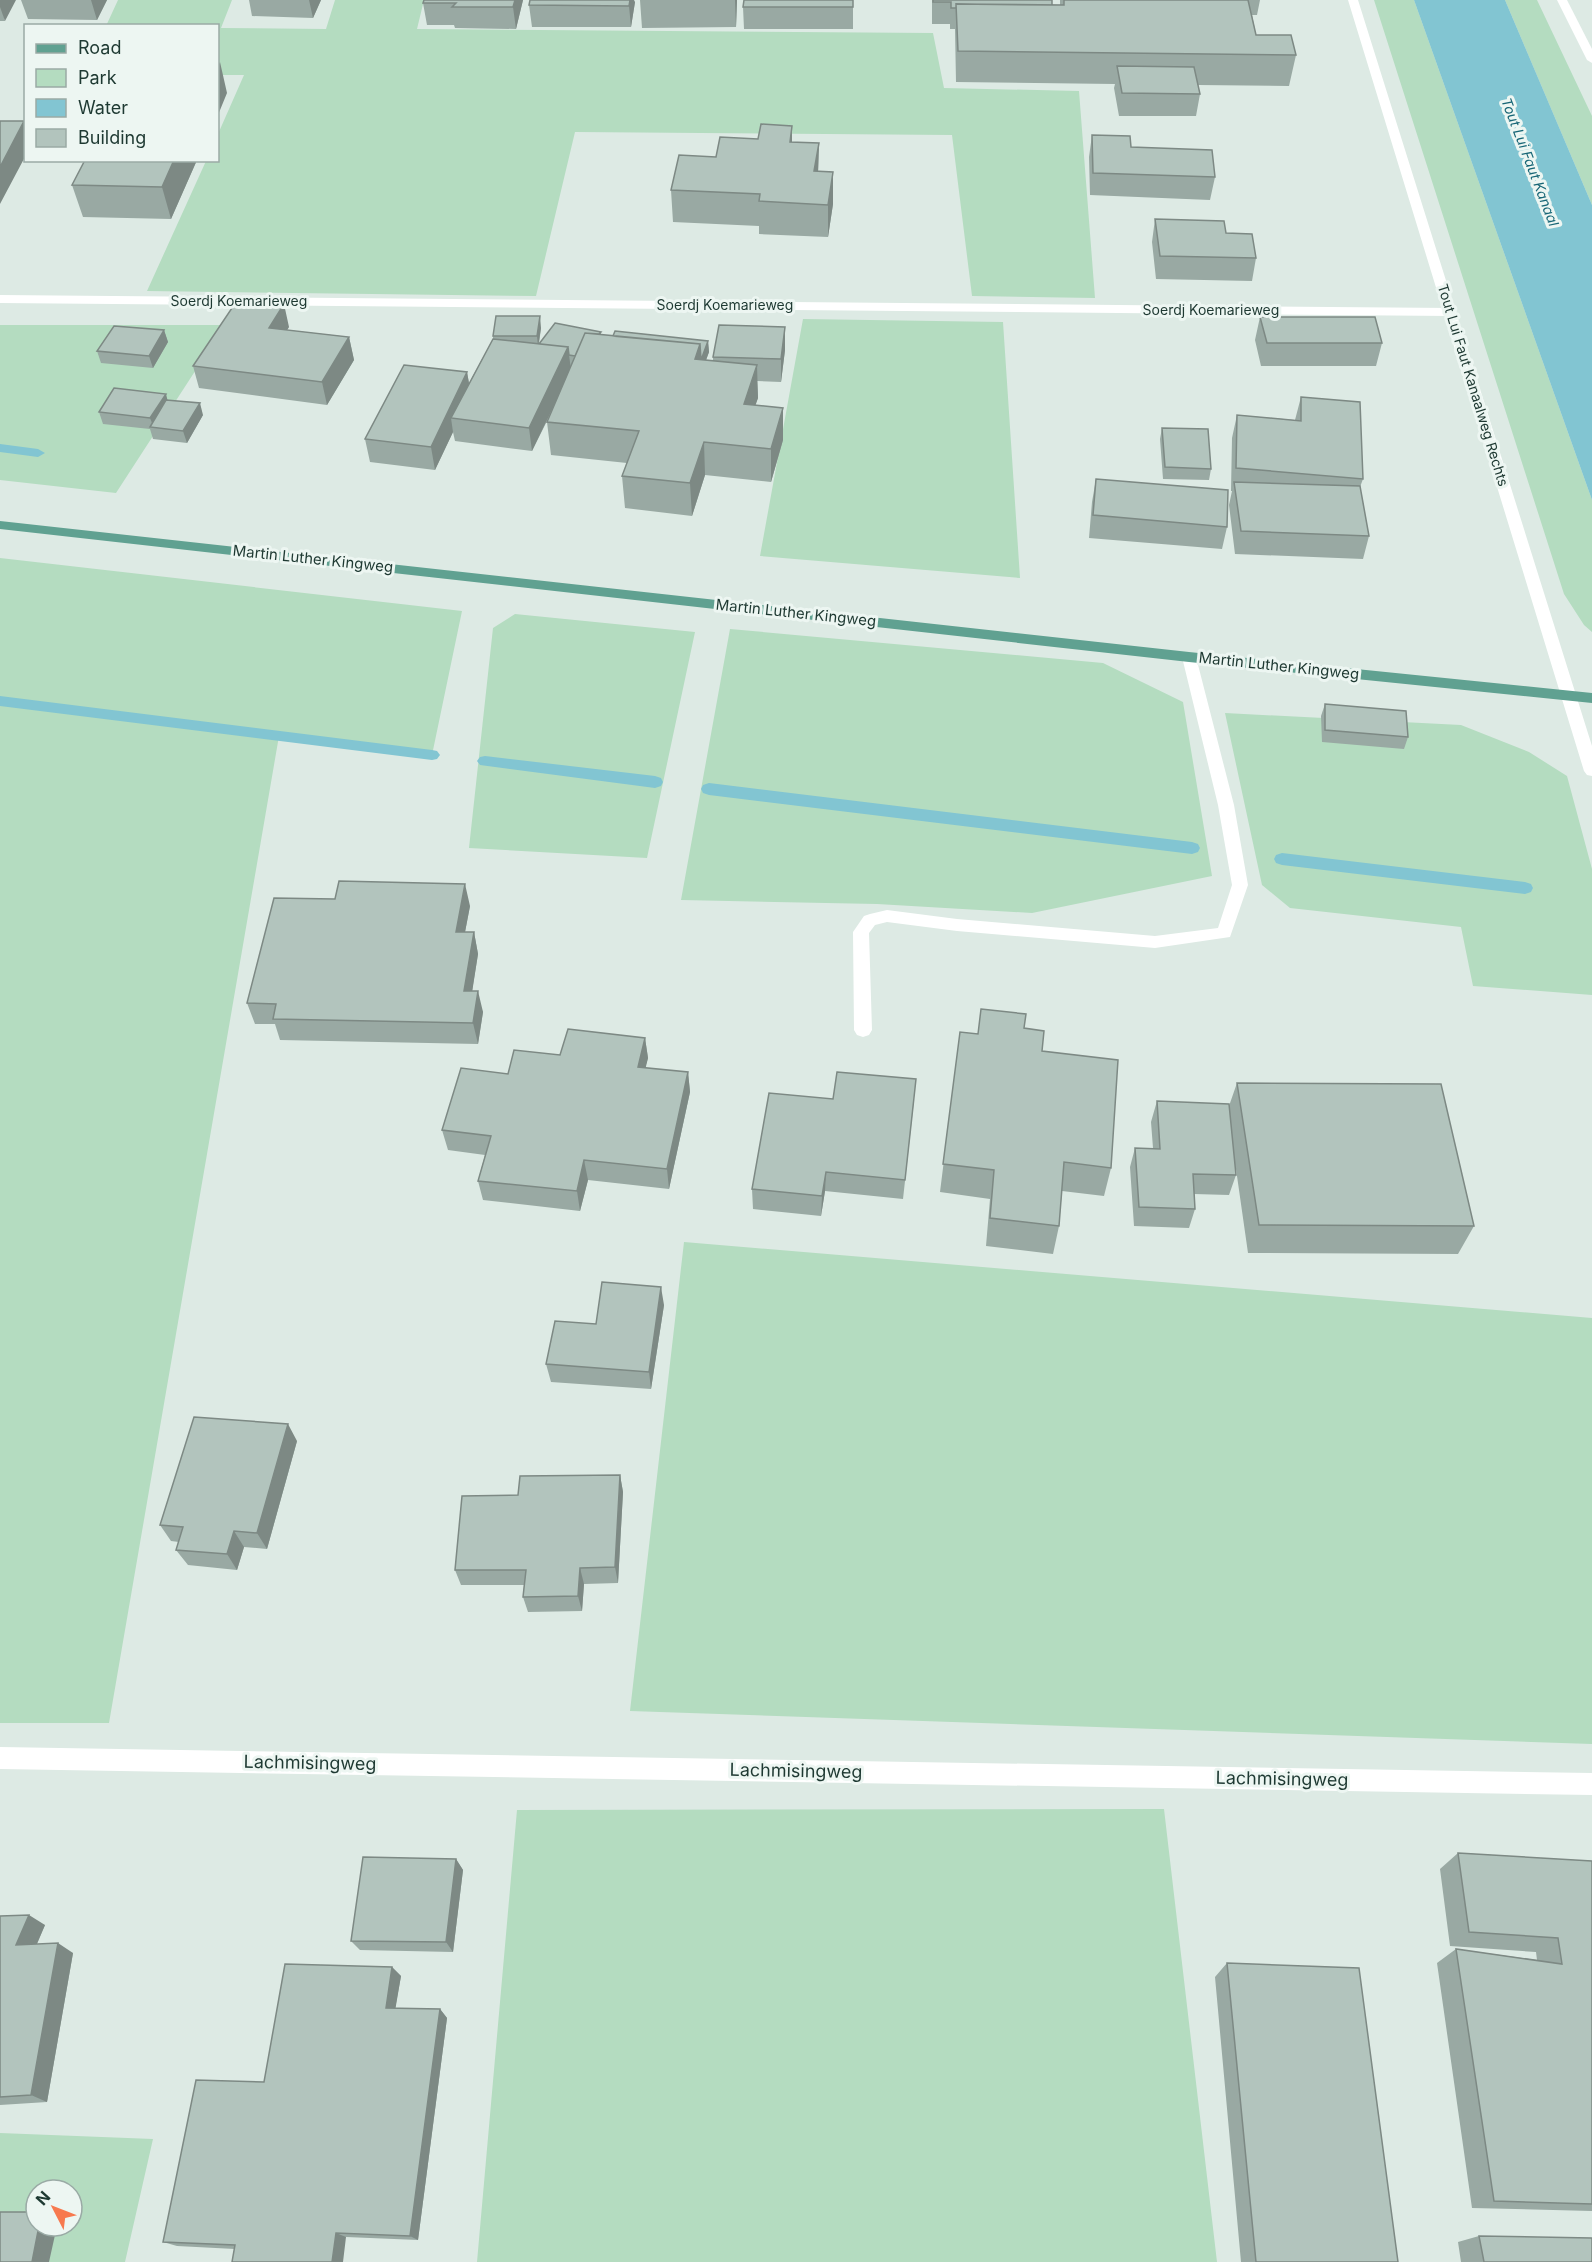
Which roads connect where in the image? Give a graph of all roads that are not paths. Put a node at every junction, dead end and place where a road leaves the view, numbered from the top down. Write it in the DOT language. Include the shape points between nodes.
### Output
graph roads {
  1 [pos="1353,0"];
  2 [pos="1562,0"];
  3 [pos="1592,60"];
  4 [pos="0,299"];
  5 [pos="1451,312"];
  6 [pos="0,525"];
  7 [pos="1189,657"];
  8 [pos="1568,695"];
  9 [pos="1592,698"];
  10 [pos="1592,771"];
  11 [pos="863,1030"];
  12 [pos="0,1758"];
  13 [pos="1592,1784"];
  1 -- 5 [label="street, Tout Lui Faut Kanaalweg Rechts"];
  2 -- 3 [label="street"];
  4 -- 5 [label="street, Soerdj Koemarieweg"];
  5 -- 8 [label="street, Tout Lui Faut Kanaalweg Rechts"];
  6 -- 7 [label="main road, Martin Luther Kingweg"];
  7 -- 8 [label="main road, Martin Luther Kingweg"];
  7 -- 11 [label="street" via="1226,805 1240,885 1224,933 1155,942 957,926 887,916 870,920 861,932"];
  8 -- 9 [label="main road, Martin Luther Kingweg"];
  8 -- 10 [label="street, Tout Lui Faut Kanaalweg Rechts"];
  12 -- 13 [label="street, Lachmisingweg"];
}
